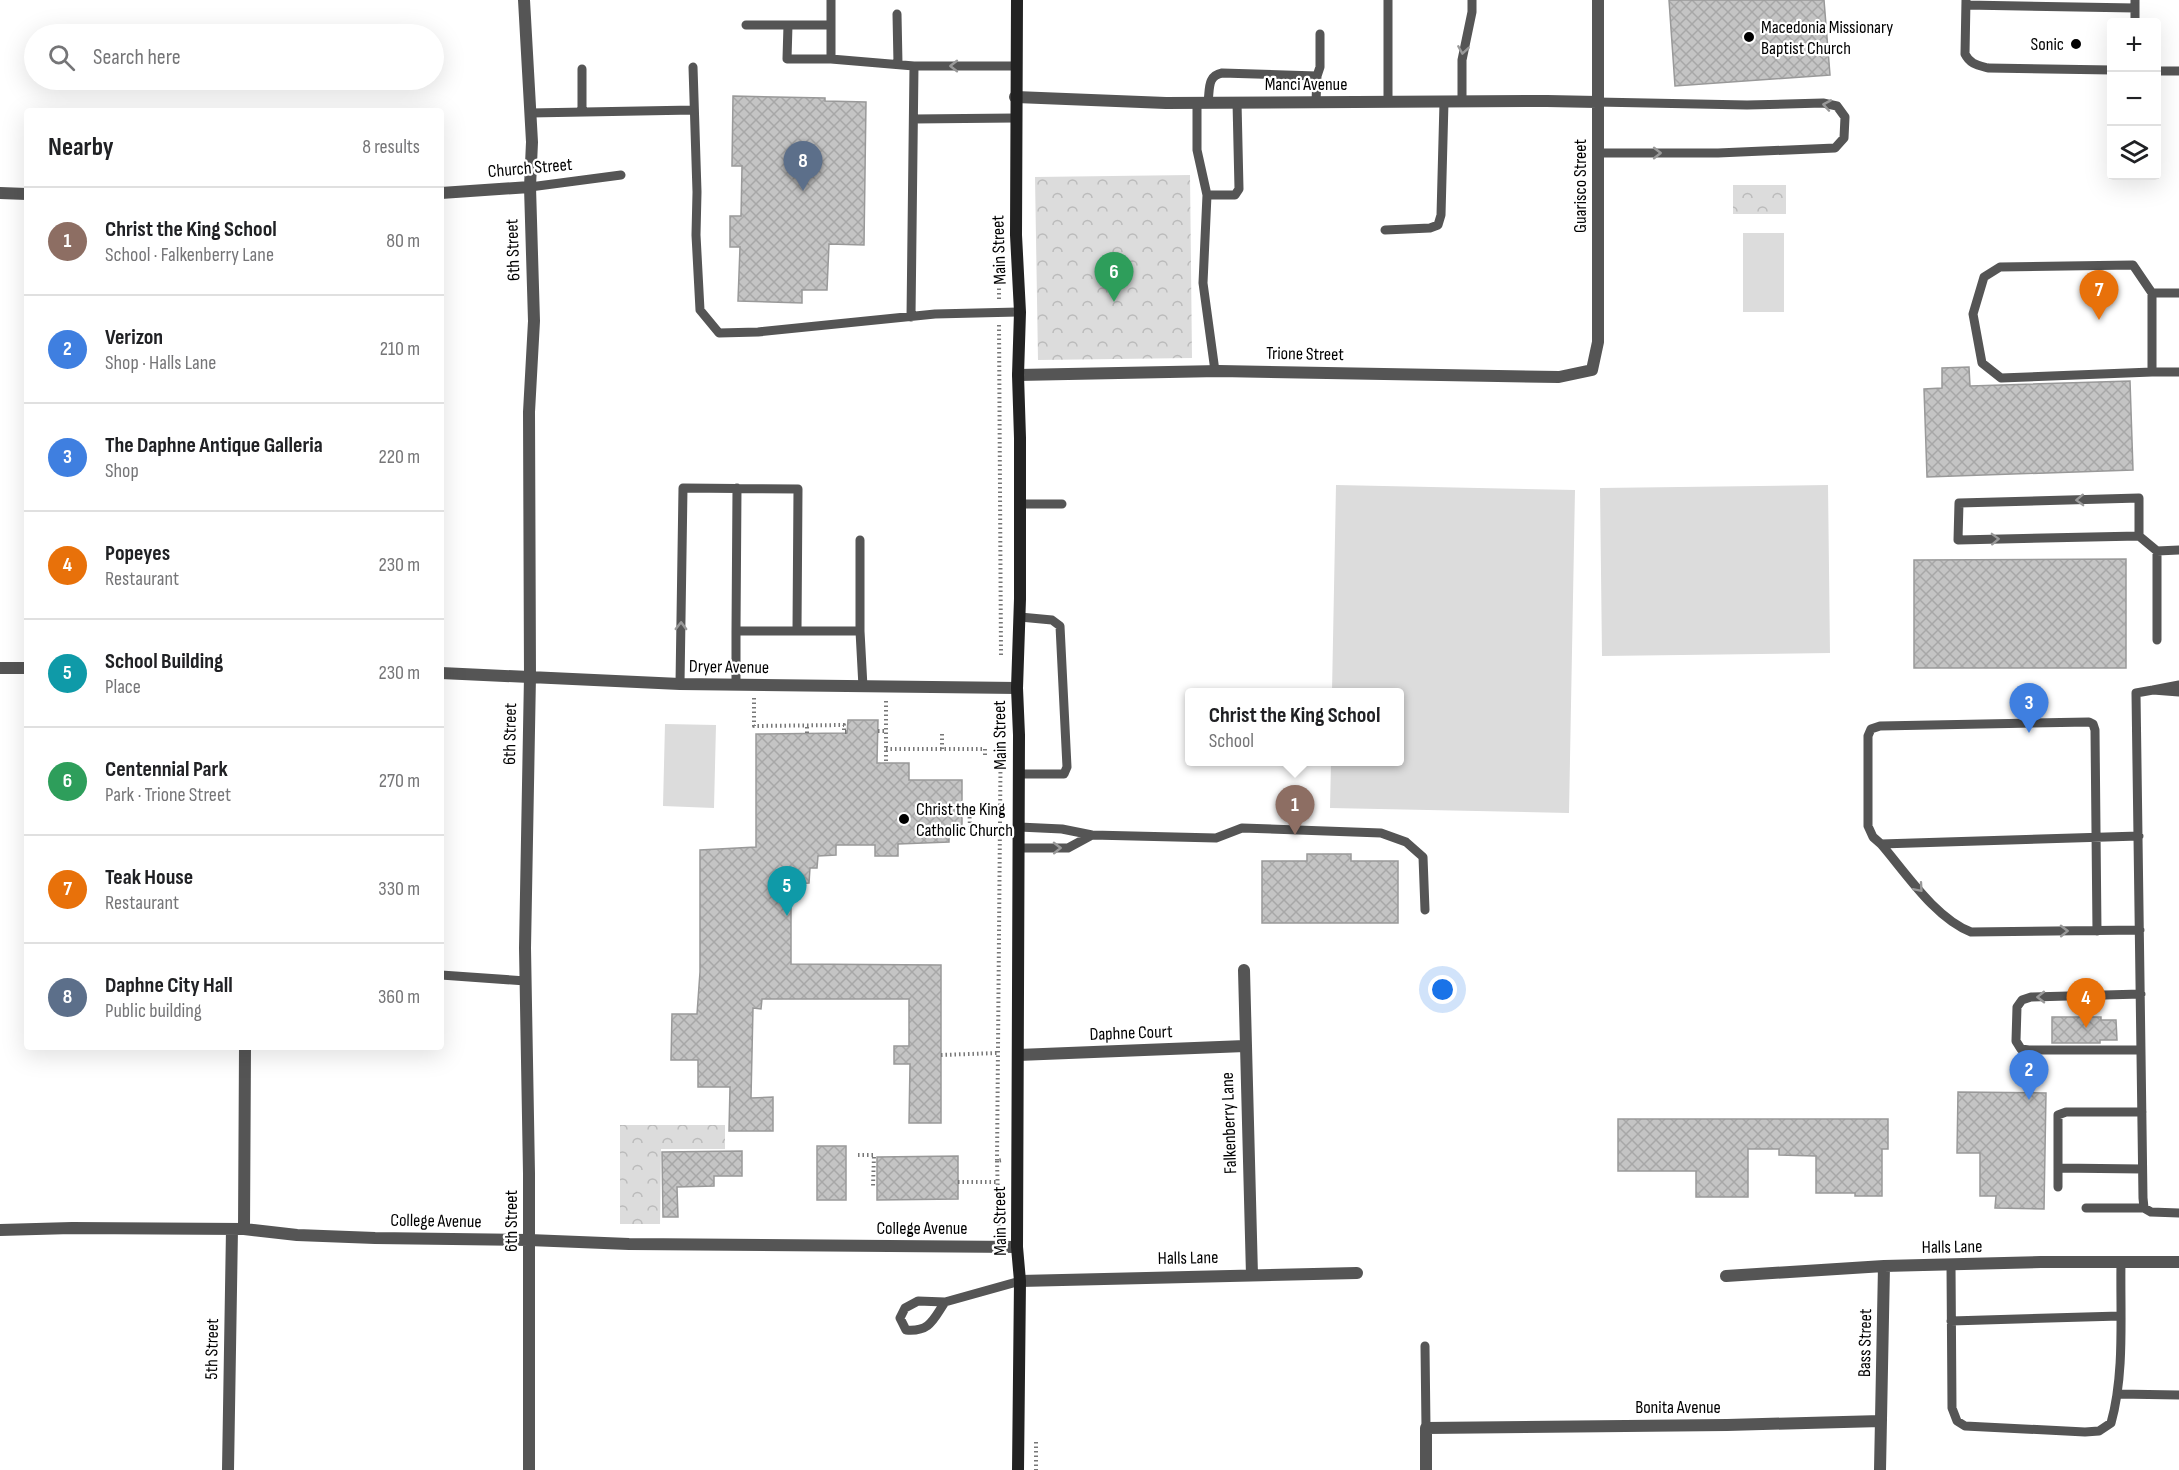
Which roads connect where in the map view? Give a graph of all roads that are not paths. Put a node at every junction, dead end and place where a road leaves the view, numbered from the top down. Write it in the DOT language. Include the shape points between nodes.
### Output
graph roads {
  1 [pos="524,0"];
  2 [pos="831,0"];
  3 [pos="1017,0"];
  4 [pos="1388,0"];
  5 [pos="1472,0"];
  6 [pos="1598,0"];
  7 [pos="1966,2"];
  8 [pos="2135,4"];
  9 [pos="897,14"];
  10 [pos="746,25"];
  11 [pos="788,25"];
  12 [pos="831,25"];
  13 [pos="1320,34"];
  14 [pos="831,59"];
  15 [pos="898,64"];
  16 [pos="914,66"];
  17 [pos="1016,66"];
  18 [pos="693,67"];
  19 [pos="582,69"];
  20 [pos="2107,70"];
  21 [pos="2161,70"];
  22 [pos="2179,71"];
  23 [pos="1317,76"];
  24 [pos="1015,97"];
  25 [pos="1203,102"];
  26 [pos="1237,102"];
  27 [pos="1316,102"];
  28 [pos="1388,102"];
  29 [pos="1444,102"];
  30 [pos="1462,102"];
  31 [pos="1597,102"];
  32 [pos="694,110"];
  33 [pos="582,112"];
  34 [pos="530,113"];
  35 [pos="1015,118"];
  36 [pos="914,119"];
  37 [pos="1598,153"];
  38 [pos="621,175"];
  39 [pos="530,187"];
  40 [pos="444,193"];
  41 [pos="0,194"];
  42 [pos="24,194"];
  43 [pos="1207,195"];
  44 [pos="1385,230"];
  45 [pos="2152,293"];
  46 [pos="2179,293"];
  47 [pos="1020,312"];
  48 [pos="911,317"];
  49 [pos="1592,370"];
  50 [pos="1215,371"];
  51 [pos="2152,372"];
  52 [pos="2179,372"];
  53 [pos="1018,375"];
  54 [pos="737,488"];
  55 [pos="1020,504"];
  56 [pos="1062,504"];
  57 [pos="2139,536"];
  58 [pos="860,540"];
  59 [pos="2179,550"];
  60 [pos="2157,551"];
  61 [pos="1020,617"];
  62 [pos="736,631"];
  63 [pos="798,631"];
  64 [pos="860,631"];
  65 [pos="2157,640"];
  66 [pos="0,668"];
  67 [pos="24,668"];
  68 [pos="444,673"];
  69 [pos="530,676"];
  70 [pos="680,684"];
  71 [pos="736,685"];
  72 [pos="2179,685"];
  73 [pos="863,687"];
  74 [pos="1017,688"];
  75 [pos="2153,690"];
  76 [pos="2179,692"];
  77 [pos="1019,774"];
  78 [pos="1019,827"];
  79 [pos="1092,835"];
  80 [pos="2139,836"];
  81 [pos="2094,837"];
  82 [pos="1881,844"];
  83 [pos="1019,848"];
  84 [pos="1425,910"];
  85 [pos="2140,930"];
  86 [pos="2097,931"];
  87 [pos="1244,970"];
  88 [pos="444,975"];
  89 [pos="526,981"];
  90 [pos="2141,994"];
  91 [pos="1245,1046"];
  92 [pos="245,1050"];
  93 [pos="2141,1050"];
  94 [pos="1018,1055"];
  95 [pos="2142,1112"];
  96 [pos="2058,1168"];
  97 [pos="2142,1169"];
  98 [pos="2058,1187"];
  99 [pos="2086,1208"];
  100 [pos="2144,1208"];
  101 [pos="2179,1213"];
  102 [pos="238,1229"];
  103 [pos="0,1230"];
  104 [pos="530,1240"];
  105 [pos="1017,1247"];
  106 [pos="2121,1262"];
  107 [pos="2179,1262"];
  108 [pos="1951,1265"];
  109 [pos="1884,1266"];
  110 [pos="1357,1273"];
  111 [pos="1252,1275"];
  112 [pos="1726,1276"];
  113 [pos="1020,1281"];
  114 [pos="945,1302"];
  115 [pos="2120,1316"];
  116 [pos="1951,1321"];
  117 [pos="1425,1346"];
  118 [pos="2118,1394"];
  119 [pos="2179,1395"];
  120 [pos="1881,1421"];
  121 [pos="1426,1428"];
  122 [pos="228,1470"];
  123 [pos="529,1470"];
  124 [pos="1018,1470"];
  125 [pos="1426,1470"];
  126 [pos="1880,1470"];
  1 -- 34 [label="street, 6th Street"];
  2 -- 12 [label="lane"];
  3 -- 17 [label="main road, Main Street"];
  4 -- 28 [label="lane"];
  5 -- 30 [label="lane, one-way" via="1462,60"];
  6 -- 31 [label="street, Guarisco Street"];
  7 -- 8 [label="lane"];
  7 -- 20 [label="lane" via="1965,54 1969,62 1988,68"];
  9 -- 15 [label="lane"];
  10 -- 11 [label="lane"];
  11 -- 12 [label="lane"];
  11 -- 14 [label="lane" via="787,59"];
  12 -- 14 [label="lane"];
  13 -- 23 [label="lane"];
  14 -- 15 [label="lane"];
  15 -- 16 [label="lane"];
  17 -- 16 [label="lane, one-way"];
  16 -- 36 [label="lane"];
  17 -- 24 [label="main road, Main Street"];
  18 -- 32 [label="lane"];
  19 -- 33 [label="lane"];
  21 -- 22 [label="lane"];
  23 -- 25 [label="lane" via="1214,74"];
  23 -- 27 [label="lane"];
  24 -- 25 [label="street, Manci Avenue"];
  24 -- 35 [label="main road, Main Street"];
  25 -- 26 [label="street, Manci Avenue"];
  25 -- 43 [label="lane" via="1197,150"];
  26 -- 27 [label="street, Manci Avenue"];
  26 -- 43 [label="lane" via="1239,189 1235,195"];
  27 -- 28 [label="street, Manci Avenue"];
  28 -- 29 [label="street, Manci Avenue"];
  29 -- 30 [label="street, Manci Avenue"];
  29 -- 44 [label="lane" via="1438,225"];
  30 -- 31 [label="street, Manci Avenue"];
  31 -- 37 [label="street, Guarisco Street"];
  37 -- 31 [label="lane, one-way" via="1835,148 1844,138 1845,117 1837,106 1824,103"];
  32 -- 33 [label="lane"];
  32 -- 48 [label="lane" via="700,310 719,333"];
  33 -- 34 [label="lane"];
  34 -- 39 [label="street, 6th Street"];
  35 -- 36 [label="lane"];
  35 -- 47 [label="main road, Main Street"];
  36 -- 48 [label="lane"];
  37 -- 49 [label="street, Guarisco Street" via="1598,342"];
  38 -- 39 [label="lane, Church Street"];
  39 -- 40 [label="street, Church Street"];
  39 -- 69 [label="street, 6th Street" via="534,321 529,423"];
  41 -- 42 [label="street"];
  43 -- 50 [label="lane" via="1203,283"];
  45 -- 46 [label="lane"];
  45 -- 51 [label="lane"];
  45 -- 51 [label="lane" via="2133,265 2000,267 1984,278 1973,314 1982,363 2001,378"];
  47 -- 48 [label="lane"];
  47 -- 53 [label="main road, Main Street"];
  49 -- 50 [label="street, Trione Street" via="1559,377"];
  50 -- 53 [label="street, Trione Street"];
  51 -- 52 [label="lane"];
  53 -- 55 [label="main road, Main Street"];
  54 -- 62 [label="lane"];
  54 -- 63 [label="lane" via="798,489"];
  70 -- 54 [label="lane, one-way" via="683,488"];
  55 -- 56 [label="lane"];
  55 -- 61 [label="main road, Main Street"];
  57 -- 57 [label="lane, one-way" via="2139,498 1959,503 1958,540"];
  57 -- 60 [label="lane"];
  58 -- 64 [label="lane"];
  59 -- 60 [label="lane"];
  60 -- 65 [label="lane"];
  61 -- 74 [label="main road, Main Street"];
  61 -- 77 [label="lane" via="1052,620 1060,626 1067,767 1064,774"];
  62 -- 63 [label="lane"];
  62 -- 71 [label="lane"];
  63 -- 64 [label="lane"];
  64 -- 73 [label="lane"];
  66 -- 67 [label="street"];
  68 -- 69 [label="street, Dryer Avenue"];
  69 -- 70 [label="street, Dryer Avenue"];
  69 -- 89 [label="street, 6th Street"];
  70 -- 71 [label="street, Dryer Avenue"];
  71 -- 73 [label="street, Dryer Avenue"];
  72 -- 75 [label="lane"];
  73 -- 74 [label="street, Dryer Avenue"];
  74 -- 77 [label="main road, Main Street"];
  75 -- 76 [label="lane"];
  75 -- 80 [label="lane" via="2136,693"];
  77 -- 78 [label="main road, Main Street"];
  78 -- 79 [label="lane"];
  78 -- 83 [label="main road, Main Street"];
  83 -- 79 [label="lane, one-way" via="1068,848"];
  79 -- 84 [label="lane" via="1216,838 1242,828 1381,833 1406,843 1423,857"];
  80 -- 81 [label="lane"];
  80 -- 85 [label="lane"];
  81 -- 82 [label="lane"];
  81 -- 82 [label="lane" via="2093,724 1880,726 1871,729 1868,736 1868,826"];
  81 -- 86 [label="lane"];
  82 -- 86 [label="lane, one-way" via="1942,916 1960,928 1985,933"];
  83 -- 94 [label="main road, Main Street"];
  85 -- 86 [label="lane"];
  85 -- 90 [label="lane"];
  87 -- 91 [label="street, Falkenberry Lane"];
  88 -- 89 [label="lane"];
  89 -- 104 [label="street, 6th Street"];
  90 -- 93 [label="lane"];
  90 -- 93 [label="lane, one-way" via="2022,1000 2017,1007 2016,1041 2021,1049 2029,1050"];
  91 -- 94 [label="street, Daphne Court"];
  91 -- 111 [label="street, Falkenberry Lane"];
  92 -- 102 [label="street, 5th Street"];
  93 -- 95 [label="lane"];
  94 -- 105 [label="main road, Main Street"];
  95 -- 96 [label="lane" via="2061,1113"];
  95 -- 97 [label="lane"];
  96 -- 97 [label="lane"];
  96 -- 98 [label="lane"];
  97 -- 100 [label="lane"];
  99 -- 100 [label="lane"];
  100 -- 101 [label="lane"];
  102 -- 103 [label="street, College Avenue"];
  102 -- 104 [label="street, College Avenue" via="356,1238"];
  102 -- 122 [label="street, 5th Street"];
  104 -- 105 [label="street, College Avenue"];
  104 -- 123 [label="street, 6th Street"];
  105 -- 113 [label="main road, Main Street"];
  106 -- 107 [label="street, Halls Lane"];
  106 -- 108 [label="street, Halls Lane"];
  106 -- 115 [label="lane"];
  108 -- 109 [label="street, Halls Lane"];
  108 -- 116 [label="lane"];
  109 -- 112 [label="street, Halls Lane"];
  109 -- 120 [label="street, Bass Street"];
  110 -- 111 [label="street, Halls Lane"];
  111 -- 113 [label="street, Halls Lane"];
  113 -- 114 [label="lane"];
  113 -- 124 [label="main road, Main Street"];
  114 -- 114 [label="lane" via="918,1301 905,1308 900,1318 906,1330 918,1331 929,1326"];
  115 -- 116 [label="lane"];
  115 -- 118 [label="lane"];
  116 -- 118 [label="lane" via="1952,1408 1965,1426 2099,1431 2111,1423"];
  117 -- 121 [label="lane"];
  118 -- 119 [label="lane"];
  120 -- 121 [label="street, Bonita Avenue"];
  120 -- 126 [label="street"];
  121 -- 125 [label="street"];
}
